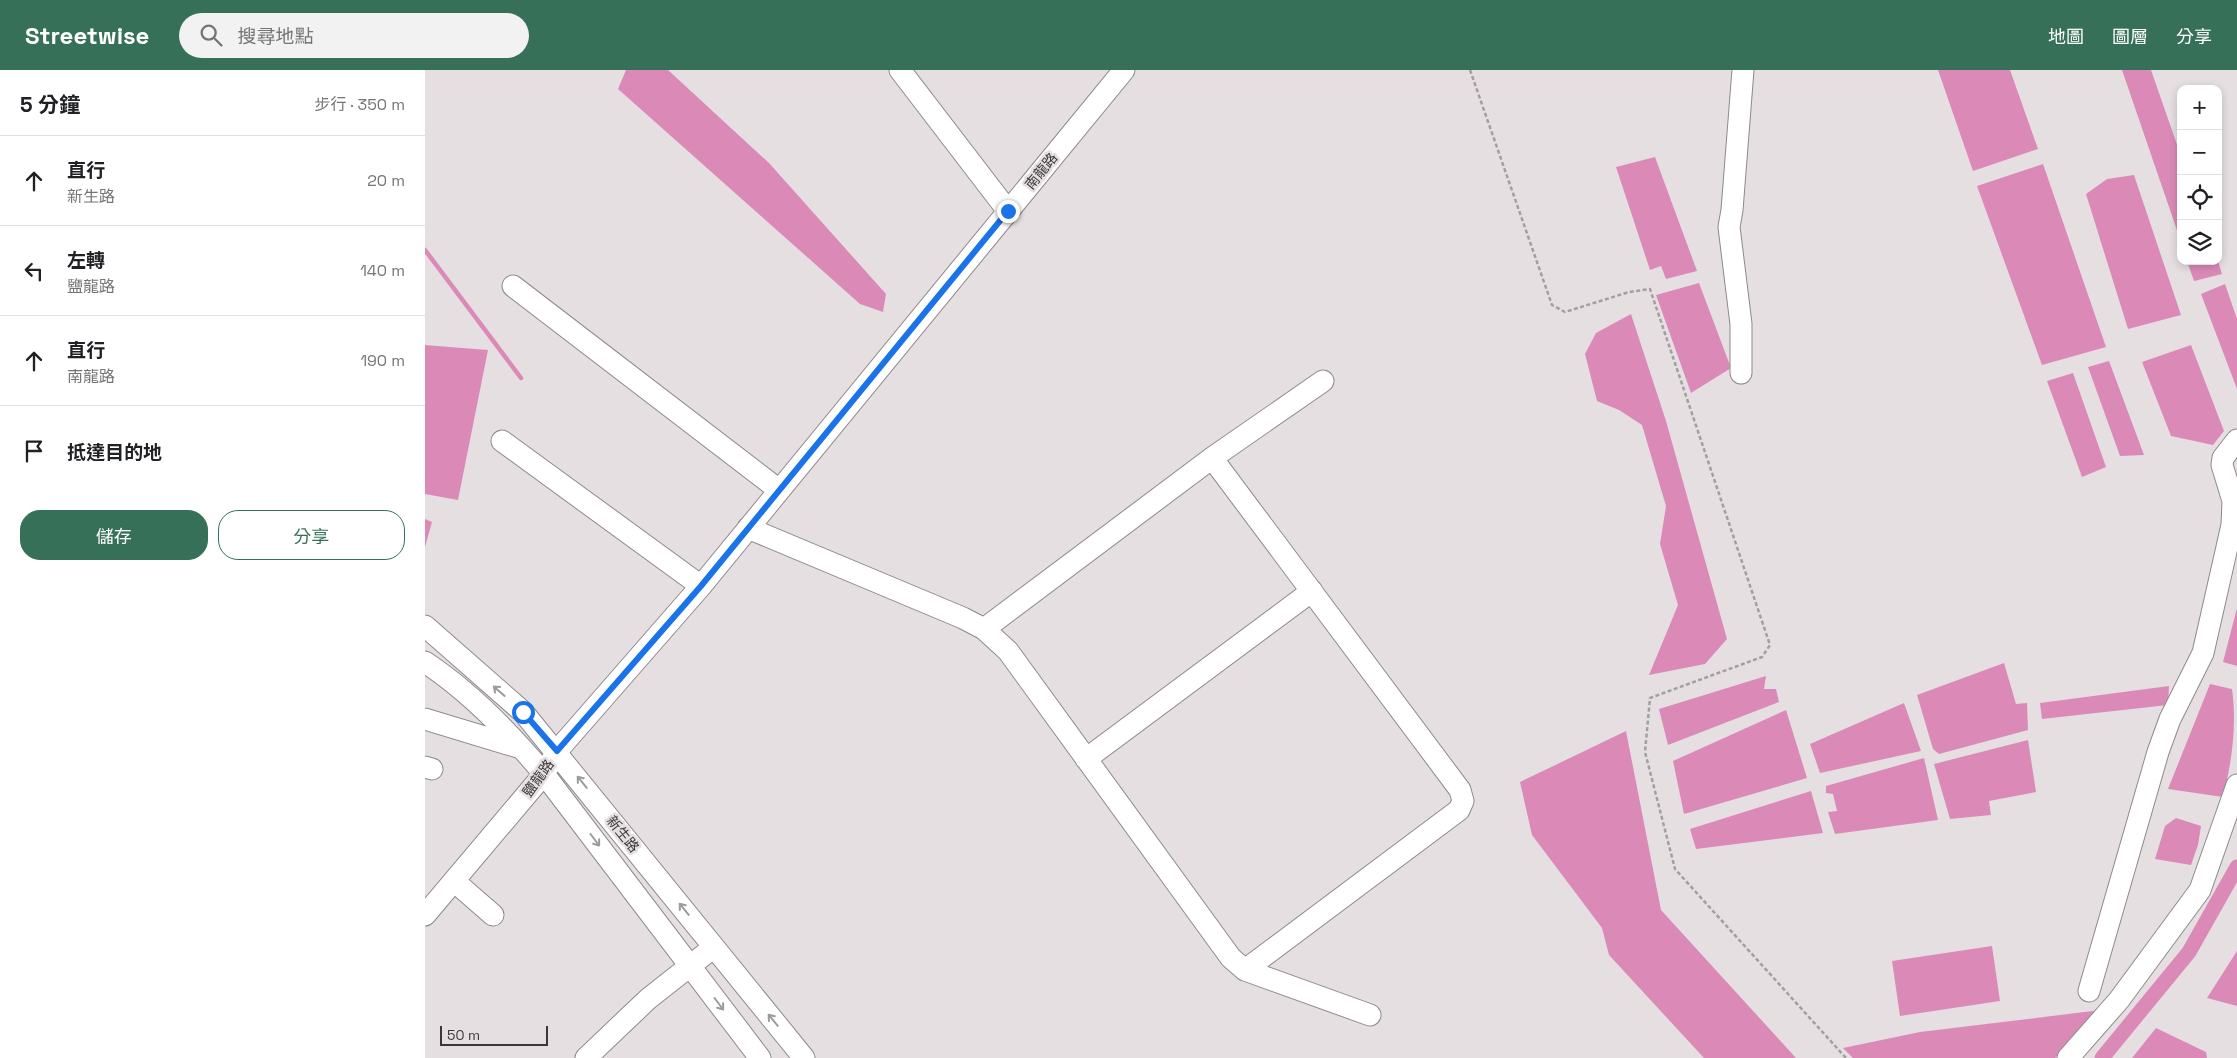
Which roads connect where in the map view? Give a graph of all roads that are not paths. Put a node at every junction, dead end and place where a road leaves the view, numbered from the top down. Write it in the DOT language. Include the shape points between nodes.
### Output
graph roads {
  1 [pos="900,70"];
  2 [pos="1124,70"];
  3 [pos="1743,70"];
  4 [pos="1008,211"];
  5 [pos="513,286"];
  6 [pos="1741,373"];
  7 [pos="1323,381"];
  8 [pos="2237,440"];
  9 [pos="502,441"];
  10 [pos="1212,458"];
  11 [pos="779,490"];
  12 [pos="749,528"];
  13 [pos="701,586"];
  14 [pos="1311,591"];
  15 [pos="425,626"];
  16 [pos="984,629"];
  17 [pos="425,662"];
  18 [pos="425,719"];
  19 [pos="523,749"];
  20 [pos="557,751"];
  21 [pos="1086,759"];
  22 [pos="544,774"];
  23 [pos="2237,786"];
  24 [pos="454,880"];
  25 [pos="425,915"];
  26 [pos="493,915"];
  27 [pos="714,947"];
  28 [pos="690,965"];
  29 [pos="1245,970"];
  30 [pos="2089,991"];
  31 [pos="1370,1015"];
  32 [pos="586,1058"];
  33 [pos="760,1058"];
  34 [pos="804,1058"];
  35 [pos="2068,1058"];
  1 -- 4 [label="street"];
  2 -- 4 [label="street, 南龍路"];
  3 -- 6 [label="street" via="1729,227 1741,324"];
  4 -- 11 [label="street, 南龍路"];
  5 -- 11 [label="street"];
  7 -- 10 [label="street"];
  8 -- 30 [label="street" via="2223,458 2222,465 2233,500 2232,525 2203,653 2170,719 2158,752"];
  9 -- 13 [label="street"];
  10 -- 14 [label="street"];
  10 -- 16 [label="street"];
  11 -- 12 [label="street, 南龍路"];
  12 -- 13 [label="street, 鹽龍路"];
  12 -- 16 [label="street"];
  13 -- 20 [label="street, 鹽龍路"];
  14 -- 21 [label="street"];
  14 -- 29 [label="street" via="1461,790 1463,801 1459,810"];
  20 -- 15 [label="street, 新生路, one-way" via="523,712"];
  16 -- 21 [label="street" via="1008,651"];
  17 -- 19 [label="street, 新生路" via="453,681"];
  18 -- 19 [label="street"];
  19 -- 22 [label="street, 新生路"];
  20 -- 22 [label="street, 鹽龍路"];
  27 -- 20 [label="street, 新生路, one-way"];
  21 -- 29 [label="street" via="1231,958"];
  22 -- 24 [label="street, 鹽龍路"];
  22 -- 28 [label="street, 新生路, one-way"];
  23 -- 35 [label="street" via="2200,890 2119,1000"];
  24 -- 25 [label="street, 鹽龍路"];
  24 -- 26 [label="street"];
  27 -- 28 [label="street"];
  34 -- 27 [label="street, 新生路, one-way"];
  28 -- 32 [label="street" via="648,999"];
  28 -- 33 [label="street, 新生路, one-way"];
  29 -- 31 [label="street"];
}
